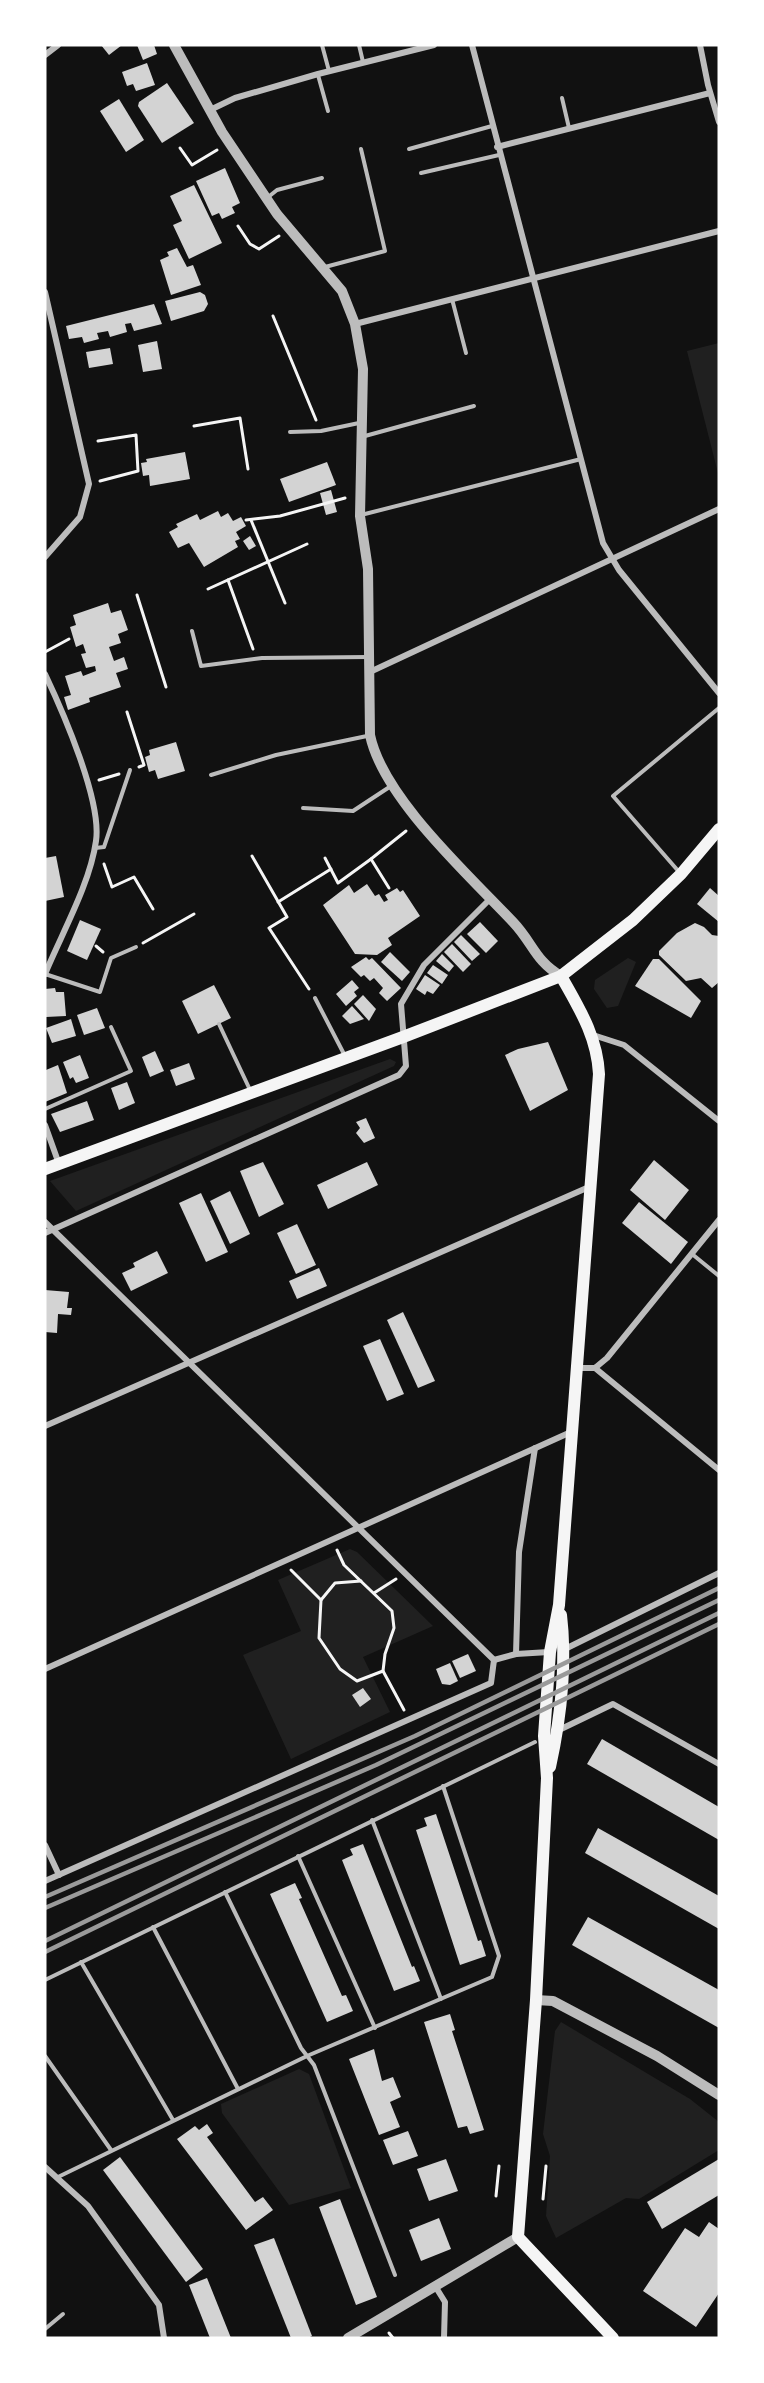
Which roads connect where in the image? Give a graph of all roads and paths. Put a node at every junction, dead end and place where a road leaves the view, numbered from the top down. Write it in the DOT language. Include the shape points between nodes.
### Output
graph roads {
  1 [pos="58,45"];
  2 [pos="174,45"];
  3 [pos="322,45"];
  4 [pos="359,45"];
  5 [pos="434,45"];
  6 [pos="472,45"];
  7 [pos="700,45"];
  8 [pos="45,54"];
  9 [pos="363,62"];
  10 [pos="329,71"];
  11 [pos="318,74"];
  12 [pos="710,93"];
  13 [pos="562,98"];
  14 [pos="210,110"];
  15 [pos="328,111"];
  16 [pos="719,122"];
  17 [pos="492,126"];
  18 [pos="569,128"];
  19 [pos="497,147"];
  20 [pos="180,148"];
  21 [pos="219,149"];
  22 [pos="361,149"];
  23 [pos="409,149"];
  24 [pos="499,154"];
  25 [pos="421,173"];
  26 [pos="322,178"];
  27 [pos="266,198"];
  28 [pos="238,226"];
  29 [pos="719,231"];
  30 [pos="280,235"];
  31 [pos="324,267"];
  32 [pos="531,278"];
  33 [pos="45,292"];
  34 [pos="452,299"];
  35 [pos="273,316"];
  36 [pos="355,324"];
  37 [pos="466,353"];
  38 [pos="474,406"];
  39 [pos="360,423"];
  40 [pos="194,426"];
  41 [pos="321,431"];
  42 [pos="291,432"];
  43 [pos="359,437"];
  44 [pos="98,441"];
  45 [pos="581,459"];
  46 [pos="248,469"];
  47 [pos="89,484"];
  48 [pos="345,498"];
  49 [pos="719,509"];
  50 [pos="360,516"];
  51 [pos="246,520"];
  52 [pos="251,520"];
  53 [pos="308,544"];
  54 [pos="45,557"];
  55 [pos="612,559"];
  56 [pos="269,561"];
  57 [pos="228,580"];
  58 [pos="208,589"];
  59 [pos="137,595"];
  60 [pos="285,603"];
  61 [pos="192,631"];
  62 [pos="69,639"];
  63 [pos="45,652"];
  64 [pos="371,657"];
  65 [pos="255,659"];
  66 [pos="372,671"];
  67 [pos="45,674"];
  68 [pos="166,687"];
  69 [pos="719,693"];
  70 [pos="719,708"];
  71 [pos="127,712"];
  72 [pos="370,735"];
  73 [pos="144,765"];
  74 [pos="130,770"];
  75 [pos="211,775"];
  76 [pos="88,784"];
  77 [pos="393,785"];
  78 [pos="303,808"];
  79 [pos="719,829"];
  80 [pos="406,831"];
  81 [pos="104,846"];
  82 [pos="95,848"];
  83 [pos="252,856"];
  84 [pos="325,858"];
  85 [pos="371,859"];
  86 [pos="331,869"];
  87 [pos="681,874"];
  88 [pos="389,888"];
  89 [pos="490,899"];
  90 [pos="278,902"];
  91 [pos="153,909"];
  92 [pos="194,914"];
  93 [pos="136,947"];
  94 [pos="45,974"];
  95 [pos="561,976"];
  96 [pos="315,998"];
  97 [pos="219,1024"];
  98 [pos="111,1027"];
  99 [pos="593,1035"];
  100 [pos="403,1037"];
  101 [pos="346,1058"];
  102 [pos="252,1092"];
  103 [pos="45,1109"];
  104 [pos="719,1121"];
  105 [pos="45,1125"];
  106 [pos="59,1164"];
  107 [pos="45,1169"];
  108 [pos="589,1187"];
  109 [pos="719,1220"];
  110 [pos="45,1222"];
  111 [pos="54,1230"];
  112 [pos="45,1233"];
  113 [pos="692,1253"];
  114 [pos="719,1276"];
  115 [pos="187,1362"];
  116 [pos="576,1368"];
  117 [pos="596,1368"];
  118 [pos="45,1426"];
  119 [pos="571,1432"];
  120 [pos="535,1448"];
  121 [pos="719,1470"];
  122 [pos="359,1528"];
  123 [pos="332,1540"];
  124 [pos="283,1562"];
  125 [pos="719,1573"];
  126 [pos="397,1578"];
  127 [pos="361,1581"];
  128 [pos="374,1593"];
  129 [pos="321,1600"];
  130 [pos="560,1605"];
  131 [pos="565,1649"];
  132 [pos="550,1652"];
  133 [pos="516,1654"];
  134 [pos="494,1660"];
  135 [pos="45,1669"];
  136 [pos="383,1671"];
  137 [pos="405,1711"];
  138 [pos="558,1730"];
  139 [pos="535,1742"];
  140 [pos="719,1764"];
  141 [pos="547,1778"];
  142 [pos="443,1786"];
  143 [pos="372,1820"];
  144 [pos="45,1845"];
  145 [pos="298,1856"];
  146 [pos="59,1875"];
  147 [pos="45,1881"];
  148 [pos="225,1892"];
  149 [pos="153,1927"];
  150 [pos="81,1962"];
  151 [pos="45,1980"];
  152 [pos="441,1999"];
  153 [pos="536,2000"];
  154 [pos="375,2028"];
  155 [pos="45,2056"];
  156 [pos="307,2056"];
  157 [pos="238,2089"];
  158 [pos="719,2095"];
  159 [pos="173,2120"];
  160 [pos="111,2150"];
  161 [pos="499,2166"];
  162 [pos="546,2166"];
  163 [pos="45,2167"];
  164 [pos="58,2178"];
  165 [pos="496,2196"];
  166 [pos="543,2199"];
  167 [pos="518,2238"];
  168 [pos="396,2276"];
  169 [pos="435,2286"];
  170 [pos="63,2314"];
  171 [pos="45,2329"];
  172 [pos="389,2333"];
  173 [pos="164,2338"];
  174 [pos="348,2338"];
  175 [pos="393,2338"];
  176 [pos="444,2338"];
  177 [pos="613,2338"];
  1 -- 8 [label="street"];
  2 -- 14 [label="street"];
  3 -- 10 [label="lane"];
  4 -- 9 [label="lane"];
  5 -- 9 [label="street"];
  6 -- 17 [label="street"];
  7 -- 12 [label="street"];
  9 -- 10 [label="street"];
  10 -- 11 [label="street"];
  11 -- 14 [label="street" via="235,98"];
  11 -- 15 [label="lane"];
  12 -- 16 [label="street"];
  12 -- 18 [label="street"];
  13 -- 18 [label="lane"];
  14 -- 27 [label="street"];
  17 -- 19 [label="street"];
  17 -- 23 [label="lane"];
  18 -- 19 [label="street"];
  19 -- 24 [label="street"];
  20 -- 21 [label="path" via="192,165"];
  22 -- 31 [label="lane" via="386,251"];
  24 -- 25 [label="lane"];
  24 -- 32 [label="street"];
  26 -- 27 [label="lane" via="277,190"];
  27 -- 31 [label="street"];
  28 -- 30 [label="path" via="250,244 259,249"];
  29 -- 32 [label="street"];
  31 -- 36 [label="street" via="342,291"];
  32 -- 34 [label="street"];
  32 -- 45 [label="street"];
  33 -- 47 [label="street"];
  34 -- 36 [label="street"];
  34 -- 37 [label="lane"];
  35 -- 41 [label="path"];
  36 -- 39 [label="street" via="363,369"];
  38 -- 43 [label="lane"];
  39 -- 41 [label="lane"];
  39 -- 43 [label="street"];
  40 -- 46 [label="path" via="240,418"];
  41 -- 42 [label="lane"];
  43 -- 50 [label="street"];
  44 -- 47 [label="path" via="136,435 138,471"];
  45 -- 50 [label="lane"];
  45 -- 55 [label="street" via="603,543"];
  47 -- 54 [label="street" via="80,517"];
  48 -- 52 [label="path"];
  49 -- 55 [label="street"];
  50 -- 64 [label="street" via="368,569"];
  51 -- 52 [label="path"];
  52 -- 56 [label="path"];
  53 -- 56 [label="path"];
  55 -- 66 [label="street"];
  55 -- 69 [label="street"];
  56 -- 57 [label="path"];
  56 -- 60 [label="path"];
  57 -- 58 [label="path"];
  57 -- 65 [label="path"];
  59 -- 68 [label="path"];
  61 -- 65 [label="lane" via="201,666"];
  62 -- 63 [label="path"];
  64 -- 65 [label="lane"];
  64 -- 66 [label="street"];
  66 -- 72 [label="street"];
  67 -- 76 [label="street"];
  70 -- 87 [label="lane" via="613,796"];
  71 -- 73 [label="path"];
  72 -- 75 [label="lane" via="276,755"];
  72 -- 77 [label="street" via="374,754"];
  74 -- 76 [label="path"];
  74 -- 81 [label="lane"];
  76 -- 82 [label="street" via="95,806"];
  77 -- 78 [label="lane" via="353,811"];
  77 -- 89 [label="street" via="441,847"];
  79 -- 87 [label="main road"];
  80 -- 85 [label="path"];
  81 -- 82 [label="lane"];
  81 -- 91 [label="path" via="104,869 112,887 134,877"];
  82 -- 94 [label="street"];
  83 -- 90 [label="path"];
  84 -- 86 [label="path"];
  85 -- 86 [label="path" via="338,883"];
  85 -- 88 [label="path"];
  86 -- 90 [label="path"];
  87 -- 95 [label="main road" via="633,920"];
  89 -- 95 [label="street" via="514,923 544,966"];
  89 -- 100 [label="street" via="424,965 401,1004"];
  90 -- 96 [label="path" via="287,917 269,928"];
  92 -- 93 [label="path"];
  93 -- 94 [label="lane" via="111,958 100,992"];
  95 -- 99 [label="main road"];
  95 -- 100 [label="main road"];
  96 -- 101 [label="lane"];
  97 -- 102 [label="lane"];
  98 -- 103 [label="lane" via="131,1071"];
  99 -- 104 [label="street" via="624,1045"];
  99 -- 108 [label="main road" via="598,1074"];
  100 -- 101 [label="main road"];
  100 -- 111 [label="street" via="406,1066 399,1075"];
  101 -- 102 [label="main road"];
  102 -- 106 [label="main road"];
  105 -- 106 [label="street"];
  106 -- 107 [label="main road"];
  108 -- 115 [label="street"];
  108 -- 116 [label="main road"];
  109 -- 113 [label="street"];
  110 -- 111 [label="street"];
  111 -- 112 [label="street"];
  111 -- 115 [label="street"];
  113 -- 114 [label="lane"];
  113 -- 117 [label="street"];
  115 -- 118 [label="street"];
  115 -- 122 [label="street"];
  116 -- 117 [label="street"];
  116 -- 119 [label="main road"];
  117 -- 121 [label="street"];
  119 -- 120 [label="street"];
  119 -- 130 [label="main road"];
  120 -- 122 [label="street"];
  120 -- 133 [label="street" via="519,1552"];
  122 -- 123 [label="street"];
  122 -- 134 [label="street"];
  123 -- 124 [label="street"];
  123 -- 127 [label="path" via="344,1565"];
  124 -- 129 [label="path"];
  124 -- 135 [label="street"];
  125 -- 131 [label="street"];
  126 -- 128 [label="path"];
  127 -- 128 [label="path"];
  127 -- 129 [label="path" via="335,1583"];
  128 -- 136 [label="path" via="392,1611 394,1628"];
  129 -- 136 [label="path" via="319,1638 340,1668 357,1681"];
  130 -- 131 [label="main road"];
  130 -- 132 [label="main road"];
  131 -- 138 [label="main road"];
  132 -- 133 [label="street"];
  132 -- 141 [label="main road" via="544,1736"];
  133 -- 134 [label="street"];
  134 -- 146 [label="street" via="491,1683"];
  136 -- 137 [label="path"];
  138 -- 140 [label="street" via="613,1704"];
  138 -- 141 [label="main road"];
  139 -- 142 [label="lane"];
  141 -- 153 [label="main road"];
  142 -- 143 [label="lane"];
  142 -- 152 [label="lane" via="499,1956 492,1977"];
  143 -- 145 [label="lane"];
  143 -- 152 [label="lane"];
  144 -- 146 [label="street"];
  145 -- 148 [label="lane"];
  145 -- 154 [label="lane"];
  146 -- 147 [label="street"];
  148 -- 149 [label="lane"];
  148 -- 156 [label="lane"];
  149 -- 150 [label="lane"];
  149 -- 157 [label="lane"];
  150 -- 151 [label="lane"];
  150 -- 159 [label="lane"];
  152 -- 154 [label="lane"];
  153 -- 158 [label="street" via="552,2001 657,2056"];
  153 -- 167 [label="main road"];
  154 -- 156 [label="lane"];
  155 -- 160 [label="lane"];
  156 -- 157 [label="lane"];
  156 -- 168 [label="lane" via="314,2065"];
  157 -- 159 [label="lane"];
  159 -- 160 [label="lane"];
  160 -- 164 [label="lane"];
  161 -- 165 [label="path"];
  162 -- 166 [label="path"];
  163 -- 164 [label="street"];
  164 -- 173 [label="street" via="88,2206 159,2305"];
  167 -- 169 [label="street"];
  167 -- 177 [label="main road"];
  169 -- 174 [label="street"];
  169 -- 176 [label="street" via="445,2302"];
  170 -- 171 [label="lane"];
  172 -- 175 [label="path"];
}
